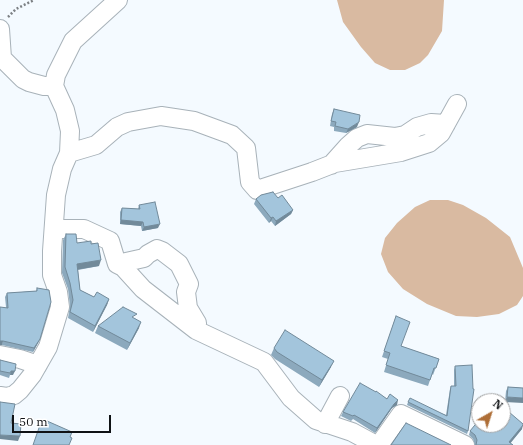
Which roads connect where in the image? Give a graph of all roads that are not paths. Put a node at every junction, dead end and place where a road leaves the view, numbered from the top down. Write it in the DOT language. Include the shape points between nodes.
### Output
graph roads {
  1 [pos="118,0"];
  2 [pos="3,25"];
  3 [pos="1,59"];
  4 [pos="54,86"];
  5 [pos="457,104"];
  6 [pos="69,153"];
  7 [pos="54,229"];
  8 [pos="117,264"];
  9 [pos="196,330"];
  10 [pos="0,355"];
  11 [pos="38,365"];
  12 [pos="0,396"];
  13 [pos="340,396"];
  14 [pos="325,424"];
  15 [pos="376,445"];
  16 [pos="379,445"];
  17 [pos="465,445"];
  1 -- 4 [label="street" via="73,40 56,75"];
  2 -- 3 [label="street"];
  3 -- 4 [label="street" via="23,79 44,86"];
  4 -- 6 [label="street" via="65,110 70,131"];
  5 -- 6 [label="street" via="446,124 431,123 395,137 367,134 357,138 331,165 257,190 250,182 246,148 232,135 194,121 161,116 128,122 96,145"];
  6 -- 7 [label="street" via="56,195"];
  7 -- 8 [label="street" via="84,229 110,241"];
  7 -- 11 [label="street" via="52,275 60,307 48,347"];
  8 -- 9 [label="street" via="143,289"];
  8 -- 9 [label="street" via="144,258 156,249 179,264 189,284 186,301 197,323"];
  9 -- 14 [label="street" via="264,362 291,398 316,420"];
  10 -- 11 [label="street"];
  11 -- 12 [label="street" via="14,395"];
  13 -- 14 [label="street"];
  14 -- 15 [label="street" via="352,432"];
  16 -- 17 [label="street" via="401,414"];
}
